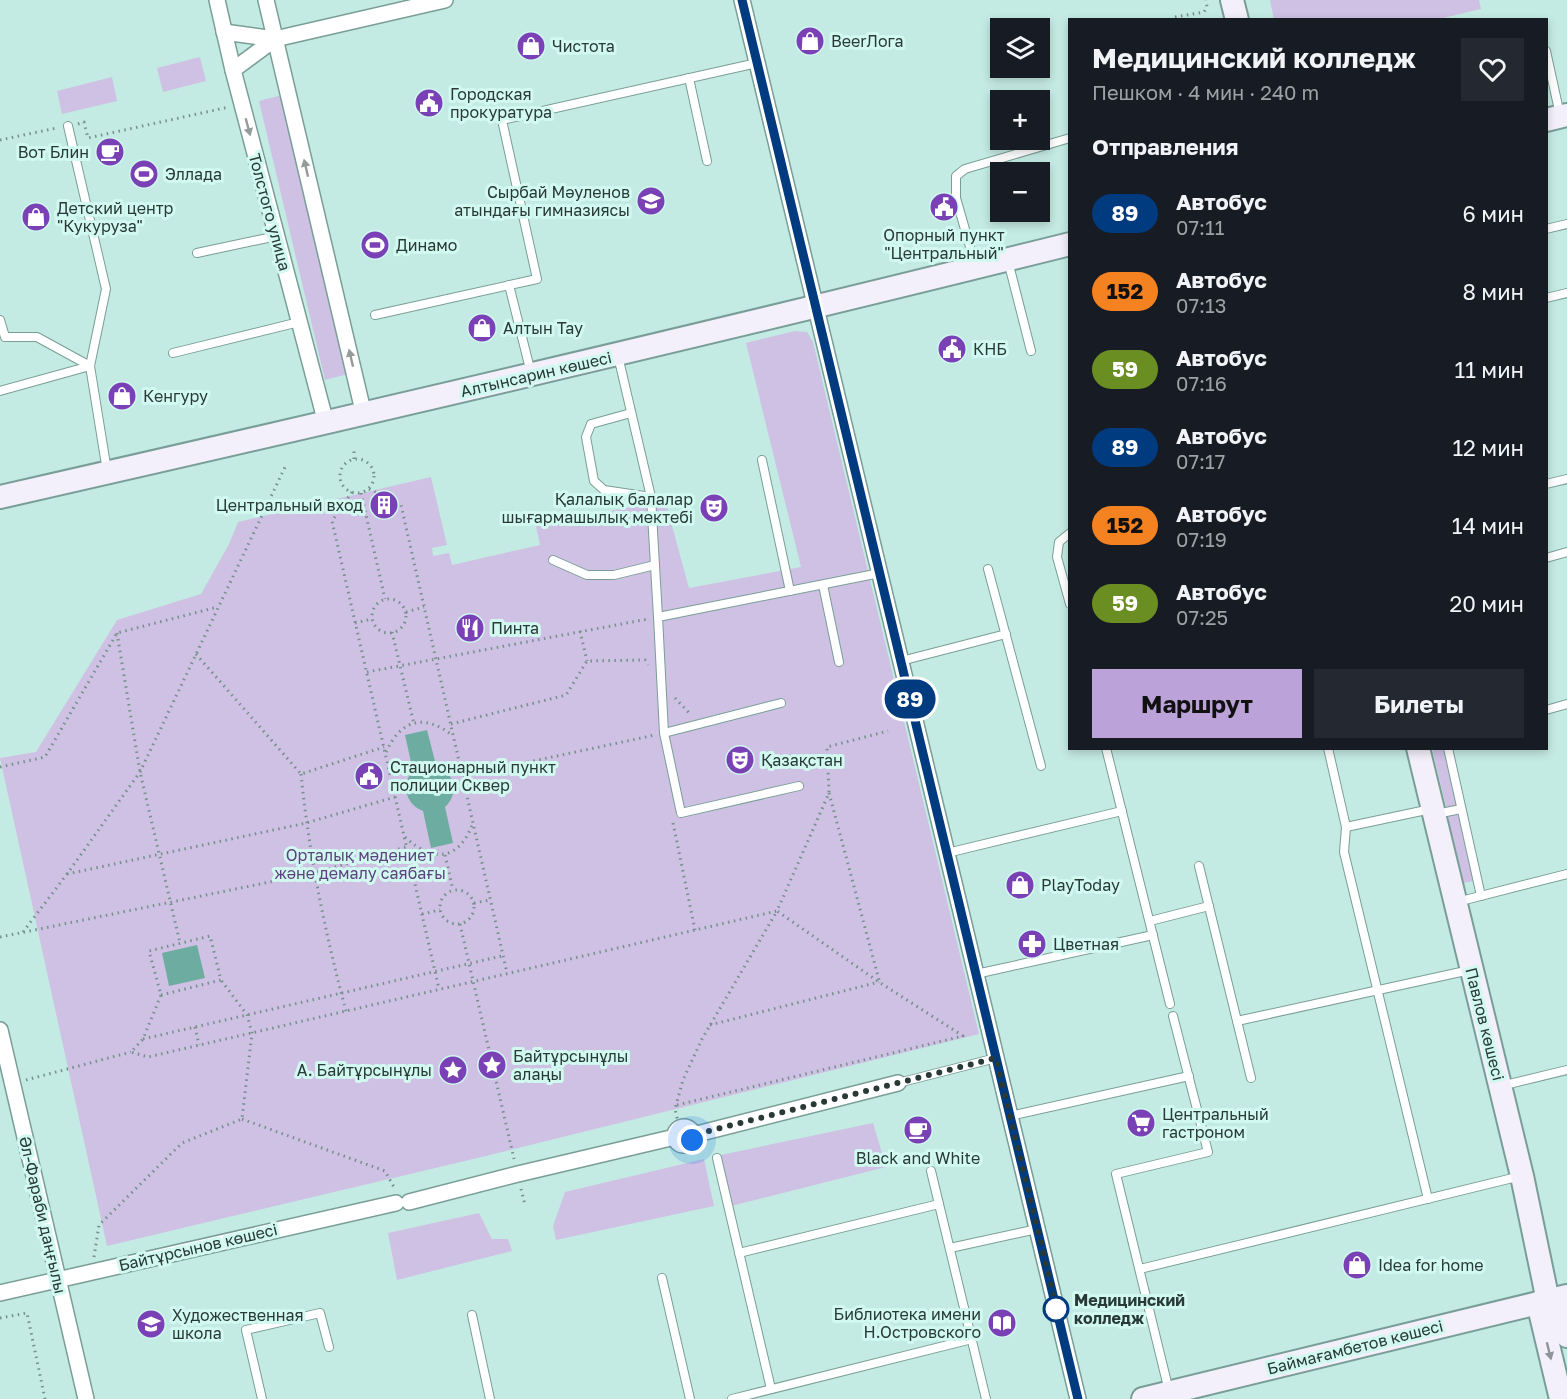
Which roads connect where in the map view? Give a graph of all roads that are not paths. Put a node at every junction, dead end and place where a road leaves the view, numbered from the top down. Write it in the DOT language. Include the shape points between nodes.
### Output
graph roads {
  1 [pos="217,0"];
  2 [pos="266,0"];
  3 [pos="445,0"];
  4 [pos="742,0"];
  5 [pos="1232,0"];
  6 [pos="1236,18"];
  7 [pos="224,32"];
  8 [pos="275,39"];
  9 [pos="1548,62"];
  10 [pos="757,63"];
  11 [pos="233,70"];
  12 [pos="689,78"];
  13 [pos="1558,117"];
  14 [pos="68,126"];
  15 [pos="1068,139"];
  16 [pos="707,161"];
  17 [pos="1567,224"];
  18 [pos="1548,229"];
  19 [pos="277,236"];
  20 [pos="1068,244"];
  21 [pos="197,253"];
  22 [pos="1008,259"];
  23 [pos="976,267"];
  24 [pos="509,285"];
  25 [pos="1567,293"];
  26 [pos="1548,298"];
  27 [pos="816,308"];
  28 [pos="375,315"];
  29 [pos="0,320"];
  30 [pos="299,322"];
  31 [pos="1031,351"];
  32 [pos="173,353"];
  33 [pos="617,355"];
  34 [pos="90,366"];
  35 [pos="532,375"];
  36 [pos="0,391"];
  37 [pos="631,413"];
  38 [pos="364,415"];
  39 [pos="326,423"];
  40 [pos="762,460"];
  41 [pos="107,472"];
  42 [pos="1567,480"];
  43 [pos="1548,484"];
  44 [pos="0,497"];
  45 [pos="651,497"];
  46 [pos="1068,535"];
  47 [pos="1567,552"];
  48 [pos="1548,557"];
  49 [pos="553,560"];
  50 [pos="655,565"];
  51 [pos="988,569"];
  52 [pos="880,573"];
  53 [pos="823,585"];
  54 [pos="790,591"];
  55 [pos="1068,598"];
  56 [pos="658,617"];
  57 [pos="1006,634"];
  58 [pos="901,661"];
  59 [pos="839,662"];
  60 [pos="781,703"];
  61 [pos="1567,704"];
  62 [pos="1548,709"];
  63 [pos="664,733"];
  64 [pos="1107,750"];
  65 [pos="1328,750"];
  66 [pos="1418,750"];
  67 [pos="1448,750"];
  68 [pos="1041,766"];
  69 [pos="799,786"];
  70 [pos="1461,809"];
  71 [pos="1122,810"];
  72 [pos="1434,812"];
  73 [pos="1346,827"];
  74 [pos="947,853"];
  75 [pos="1199,866"];
  76 [pos="1567,874"];
  77 [pos="1481,896"];
  78 [pos="1456,903"];
  79 [pos="1209,906"];
  80 [pos="1149,921"];
  81 [pos="1153,935"];
  82 [pos="1472,969"];
  83 [pos="976,974"];
  84 [pos="1378,990"];
  85 [pos="1170,1004"];
  86 [pos="1173,1016"];
  87 [pos="1237,1021"];
  88 [pos="0,1030"];
  89 [pos="996,1058"];
  90 [pos="1567,1070"];
  91 [pos="1188,1076"];
  92 [pos="1251,1078"];
  93 [pos="898,1083"];
  94 [pos="1500,1086"];
  95 [pos="1010,1116"];
  96 [pos="717,1158"];
  97 [pos="931,1171"];
  98 [pos="1522,1176"];
  99 [pos="1428,1199"];
  100 [pos="939,1204"];
  101 [pos="1037,1228"];
  102 [pos="950,1248"];
  103 [pos="740,1253"];
  104 [pos="1140,1269"];
  105 [pos="662,1278"];
  106 [pos="58,1279"];
  107 [pos="0,1293"];
  108 [pos="1553,1300"];
  109 [pos="472,1315"];
  110 [pos="1567,1336"];
  111 [pos="972,1339"];
  112 [pos="329,1347"];
  113 [pos="771,1389"];
  114 [pos="1170,1392"];
  115 [pos="86,1399"];
  116 [pos="262,1399"];
  117 [pos="490,1399"];
  118 [pos="690,1399"];
  119 [pos="732,1399"];
  120 [pos="987,1399"];
  121 [pos="1078,1399"];
  122 [pos="1143,1399"];
  123 [pos="1561,1399"];
  1 -- 7 [label="street, Толстого улица"];
  2 -- 8 [label="street"];
  3 -- 8 [label="street"];
  4 -- 10 [label="street"];
  5 -- 6 [label="street"];
  7 -- 8 [label="street"];
  7 -- 11 [label="street, Толстого улица"];
  8 -- 11 [label="street"];
  38 -- 8 [label="street, one-way"];
  9 -- 13 [label="lane"];
  10 -- 12 [label="lane"];
  10 -- 27 [label="street"];
  11 -- 19 [label="street, Толстого улица, one-way"];
  12 -- 16 [label="lane"];
  12 -- 24 [label="lane" via="502,120 537,279"];
  14 -- 34 [label="lane" via="106,289"];
  15 -- 23 [label="lane" via="965,169 956,176 956,198"];
  17 -- 18 [label="lane"];
  19 -- 21 [label="lane"];
  19 -- 30 [label="street, Толстого улица"];
  20 -- 22 [label="street, Алтынсарин көшесі"];
  22 -- 23 [label="street, Алтынсарин көшесі"];
  22 -- 31 [label="lane"];
  23 -- 27 [label="street, Алтынсарин көшесі"];
  24 -- 28 [label="lane"];
  24 -- 35 [label="lane"];
  25 -- 26 [label="lane"];
  27 -- 33 [label="street, Алтынсарин көшесі"];
  27 -- 52 [label="street"];
  29 -- 34 [label="lane" via="5,337 38,337"];
  30 -- 32 [label="lane"];
  30 -- 39 [label="street, Толстого улица"];
  33 -- 35 [label="street, Алтынсарин көшесі"];
  33 -- 37 [label="lane"];
  34 -- 36 [label="lane"];
  34 -- 41 [label="lane"];
  35 -- 38 [label="street, Алтынсарин көшесі"];
  37 -- 45 [label="lane"];
  37 -- 45 [label="lane" via="591,424 586,438 594,481 604,490"];
  38 -- 39 [label="street, Алтынсарин көшесі"];
  39 -- 41 [label="street, Алтынсарин көшесі"];
  40 -- 54 [label="lane"];
  41 -- 44 [label="street, Алтынсарин көшесі"];
  42 -- 43 [label="lane"];
  45 -- 50 [label="lane"];
  46 -- 55 [label="lane" via="1059,542 1057,557"];
  47 -- 48 [label="lane"];
  49 -- 50 [label="lane" via="587,574 614,575"];
  50 -- 56 [label="lane"];
  51 -- 57 [label="lane"];
  52 -- 53 [label="lane"];
  52 -- 58 [label="street"];
  53 -- 54 [label="lane"];
  53 -- 59 [label="lane"];
  54 -- 56 [label="lane"];
  56 -- 63 [label="lane"];
  57 -- 58 [label="lane"];
  57 -- 68 [label="lane"];
  58 -- 74 [label="street"];
  60 -- 63 [label="lane"];
  61 -- 62 [label="lane"];
  63 -- 69 [label="lane" via="681,813"];
  64 -- 71 [label="lane"];
  65 -- 73 [label="lane"];
  66 -- 72 [label="street, Павлов көшесі"];
  67 -- 70 [label="lane"];
  70 -- 72 [label="lane"];
  70 -- 77 [label="lane"];
  71 -- 74 [label="lane"];
  71 -- 80 [label="lane"];
  72 -- 73 [label="lane"];
  72 -- 78 [label="street, Павлов көшесі"];
  73 -- 84 [label="lane" via="1344,852"];
  74 -- 83 [label="street"];
  75 -- 79 [label="lane"];
  76 -- 77 [label="lane"];
  77 -- 78 [label="lane"];
  78 -- 82 [label="street, Павлов көшесі"];
  79 -- 80 [label="lane"];
  79 -- 87 [label="lane"];
  80 -- 81 [label="lane"];
  81 -- 83 [label="lane"];
  81 -- 85 [label="lane"];
  82 -- 84 [label="lane"];
  82 -- 94 [label="street, Павлов көшесі"];
  83 -- 89 [label="street"];
  84 -- 87 [label="lane"];
  84 -- 99 [label="lane"];
  86 -- 91 [label="lane"];
  87 -- 92 [label="lane"];
  88 -- 106 [label="street, Әл-Фараби даңғылы"];
  89 -- 93 [label="lane, Байтұрсынов көшесі"];
  89 -- 95 [label="street"];
  90 -- 94 [label="lane"];
  91 -- 95 [label="lane"];
  91 -- 104 [label="lane" via="1208,1152 1116,1174"];
  93 -- 106 [label="street, Байтұрсынов көшесі"];
  94 -- 98 [label="street, Павлов көшесі"];
  95 -- 101 [label="street"];
  96 -- 103 [label="lane"];
  97 -- 100 [label="lane"];
  98 -- 99 [label="lane"];
  98 -- 108 [label="street, Павлов көшесі"];
  99 -- 104 [label="lane"];
  100 -- 102 [label="lane"];
  100 -- 103 [label="lane"];
  101 -- 102 [label="lane"];
  101 -- 121 [label="street"];
  102 -- 111 [label="lane"];
  103 -- 113 [label="lane"];
  104 -- 114 [label="lane"];
  105 -- 118 [label="lane"];
  106 -- 107 [label="street, Байтұрсынов көшесі"];
  106 -- 115 [label="street, Әл-Фараби даңғылы"];
  108 -- 110 [label="street, Павлов көшесі"];
  108 -- 114 [label="street, Баймағамбетов көшесі"];
  108 -- 123 [label="street, Павлов көшесі, one-way"];
  109 -- 117 [label="lane"];
  111 -- 113 [label="lane"];
  111 -- 120 [label="lane"];
  112 -- 116 [label="lane" via="320,1313 246,1330"];
  113 -- 119 [label="lane"];
  114 -- 122 [label="street, Баймағамбетов көшесі"];
}
